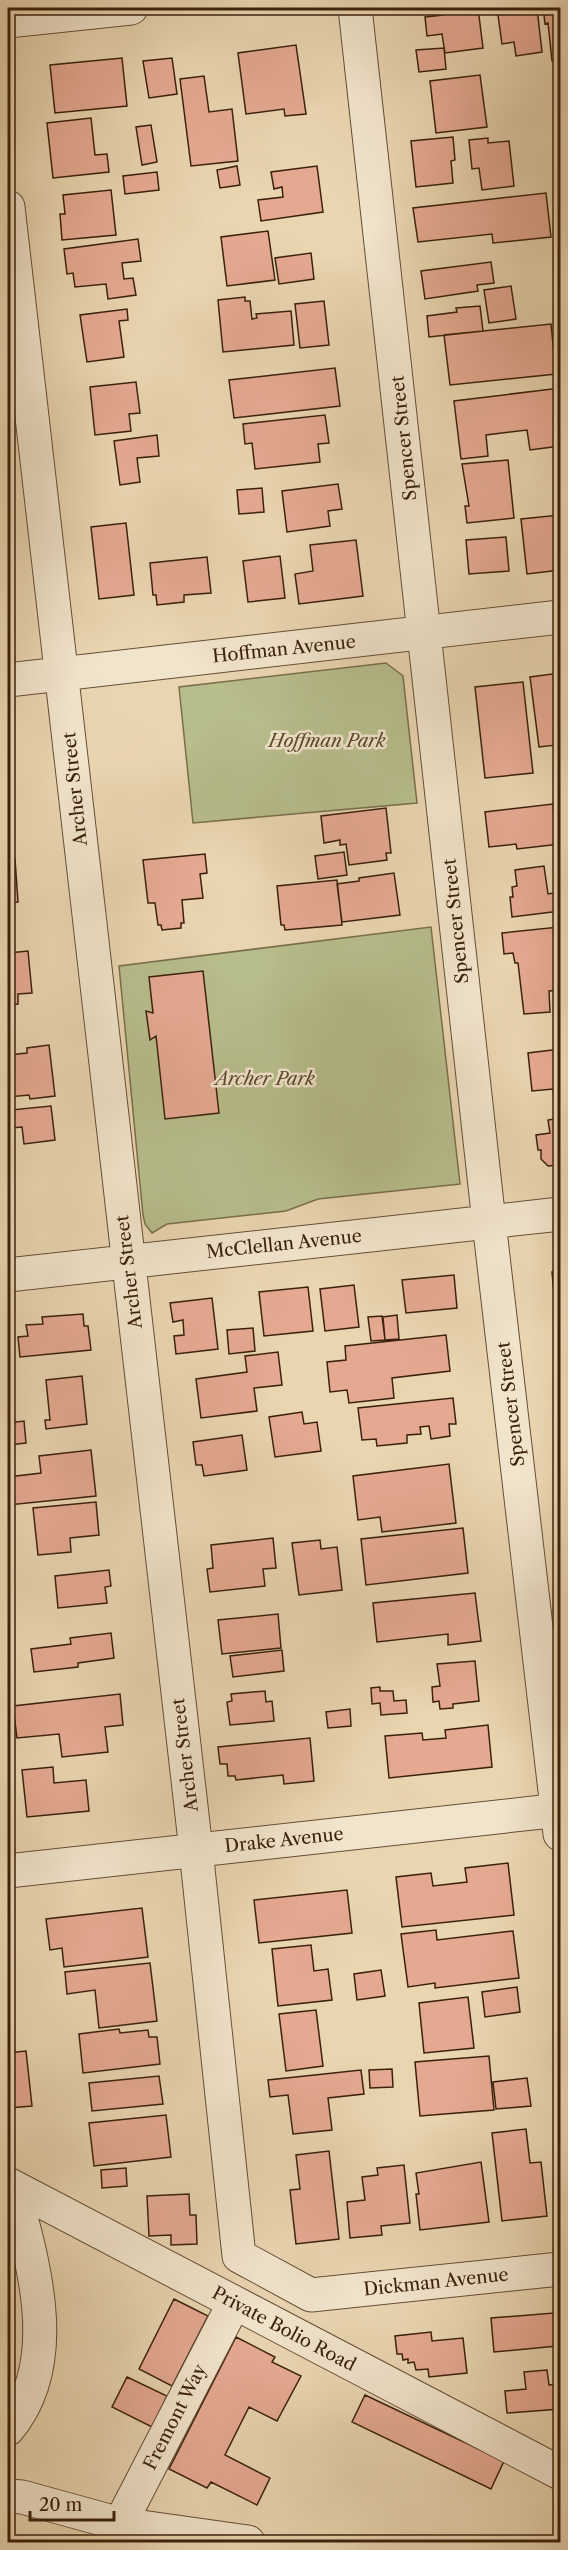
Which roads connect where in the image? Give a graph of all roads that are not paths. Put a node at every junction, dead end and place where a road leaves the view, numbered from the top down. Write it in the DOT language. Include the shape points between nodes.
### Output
graph roads {
  1 [pos="131,8"];
  2 [pos="355,8"];
  3 [pos="8,21"];
  4 [pos="8,207"];
  5 [pos="561,617"];
  6 [pos="425,633"];
  7 [pos="62,674"];
  8 [pos="8,680"];
  9 [pos="561,1214"];
  10 [pos="489,1222"];
  11 [pos="127,1261"];
  12 [pos="8,1275"];
  13 [pos="560,1818"];
  14 [pos="196,1850"];
  15 [pos="8,1871"];
  16 [pos="10,2186"];
  17 [pos="561,2269"];
  18 [pos="311,2295"];
  19 [pos="234,2302"];
  20 [pos="8,2429"];
  21 [pos="561,2473"];
  22 [pos="8,2496"];
  23 [pos="120,2524"];
  24 [pos="248,2542"];
  1 -- 3 [label="street"];
  2 -- 6 [label="street, Spencer Street"];
  4 -- 7 [label="street, Archer Street"];
  5 -- 6 [label="street, Hoffman Avenue"];
  6 -- 7 [label="street, Hoffman Avenue"];
  6 -- 10 [label="street, Spencer Street"];
  7 -- 8 [label="street, Hoffman Avenue"];
  7 -- 11 [label="street, Archer Street"];
  9 -- 10 [label="street, McClellan Avenue"];
  10 -- 11 [label="street, McClellan Avenue"];
  10 -- 13 [label="street, Spencer Street"];
  11 -- 12 [label="street, McClellan Avenue"];
  11 -- 14 [label="street, Archer Street"];
  13 -- 14 [label="street, Drake Avenue"];
  14 -- 15 [label="street, Drake Avenue"];
  14 -- 18 [label="street, Archer Street" via="239,2256"];
  16 -- 19 [label="street, Private Bolio Road"];
  16 -- 20 [label="street" via="28,2245 36,2289 39,2356 33,2387"];
  17 -- 18 [label="street, Dickman Avenue"];
  19 -- 21 [label="street, Private Bolio Road"];
  19 -- 23 [label="street, Fremont Way"];
  22 -- 23 [label="street"];
  23 -- 24 [label="street"];
}
